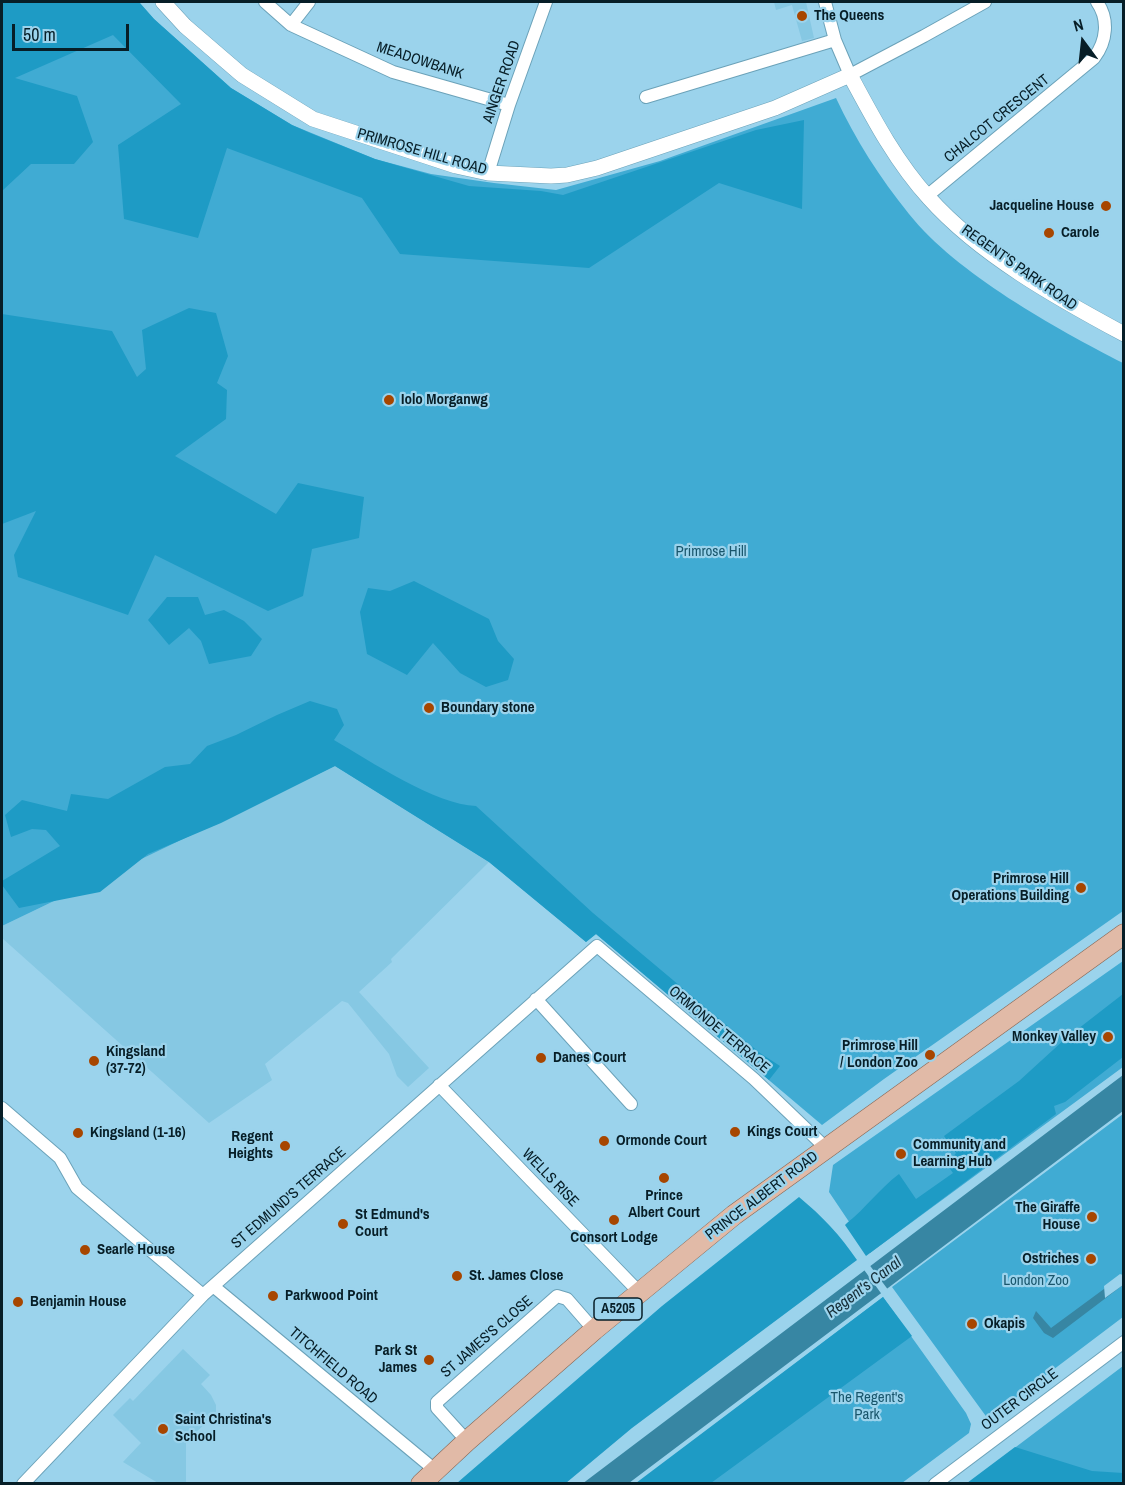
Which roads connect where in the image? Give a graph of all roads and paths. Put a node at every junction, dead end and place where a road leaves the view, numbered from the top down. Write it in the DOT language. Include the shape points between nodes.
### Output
graph roads {
  1 [pos="164,2"];
  2 [pos="265,2"];
  3 [pos="309,2"];
  4 [pos="546,2"];
  5 [pos="825,2"];
  6 [pos="985,2"];
  7 [pos="1097,2"];
  8 [pos="291,25"];
  9 [pos="835,40"];
  10 [pos="850,75"];
  11 [pos="646,97"];
  12 [pos="509,105"];
  13 [pos="488,173"];
  14 [pos="927,196"];
  15 [pos="1124,334"];
  16 [pos="1124,934"];
  17 [pos="590,952"];
  18 [pos="536,999"];
  19 [pos="439,1085"];
  20 [pos="631,1104"];
  21 [pos="2,1108"];
  22 [pos="826,1148"];
  23 [pos="208,1290"];
  24 [pos="639,1292"];
  25 [pos="594,1330"];
  26 [pos="1124,1342"];
  27 [pos="467,1441"];
  28 [pos="428,1477"];
  29 [pos="23,1484"];
  30 [pos="935,1484"];
  1 -- 13 [label="street, PRIMROSE HILL ROAD" via="185,26 242,75 314,119"];
  2 -- 8 [label="street, MEADOWBANK"];
  3 -- 8 [label="street"];
  4 -- 12 [label="street, AINGER ROAD"];
  5 -- 9 [label="street, REGENT'S PARK ROAD"];
  6 -- 10 [label="street"];
  7 -- 14 [label="street, CHALCOT CRESCENT" via="1104,16 1105,31 1094,58"];
  8 -- 12 [label="street, MEADOWBANK" via="393,72"];
  9 -- 10 [label="street, REGENT'S PARK ROAD"];
  9 -- 11 [label="street"];
  10 -- 13 [label="street, PRIMROSE HILL ROAD" via="775,108 605,166 551,176"];
  10 -- 14 [label="street, REGENT'S PARK ROAD" via="885,139"];
  12 -- 13 [label="street, AINGER ROAD"];
  14 -- 15 [label="street, REGENT'S PARK ROAD" via="1017,271"];
  16 -- 22 [label="main road, PRINCE ALBERT ROAD / A5205"];
  17 -- 18 [label="street, ST EDMUND'S TERRACE"];
  17 -- 22 [label="street, ORMONDE TERRACE" via="597,946 754,1079"];
  18 -- 19 [label="street, ST EDMUND'S TERRACE"];
  18 -- 20 [label="street"];
  19 -- 23 [label="street, ST EDMUND'S TERRACE"];
  19 -- 24 [label="street, WELLS RISE"];
  21 -- 23 [label="street, TITCHFIELD ROAD" via="60,1158 77,1188"];
  22 -- 24 [label="main road, PRINCE ALBERT ROAD / A5205" via="734,1215"];
  23 -- 28 [label="street, TITCHFIELD ROAD"];
  23 -- 29 [label="street, ST EDMUND'S TERRACE"];
  24 -- 25 [label="main road, PRINCE ALBERT ROAD / A5205"];
  25 -- 27 [label="main road, PRINCE ALBERT ROAD / A5205"];
  25 -- 27 [label="street, ST JAMES'S CLOSE" via="567,1299 557,1296 437,1402 437,1408"];
  26 -- 30 [label="street, OUTER CIRCLE"];
  27 -- 28 [label="main road, PRINCE ALBERT ROAD / A5205"];
}
